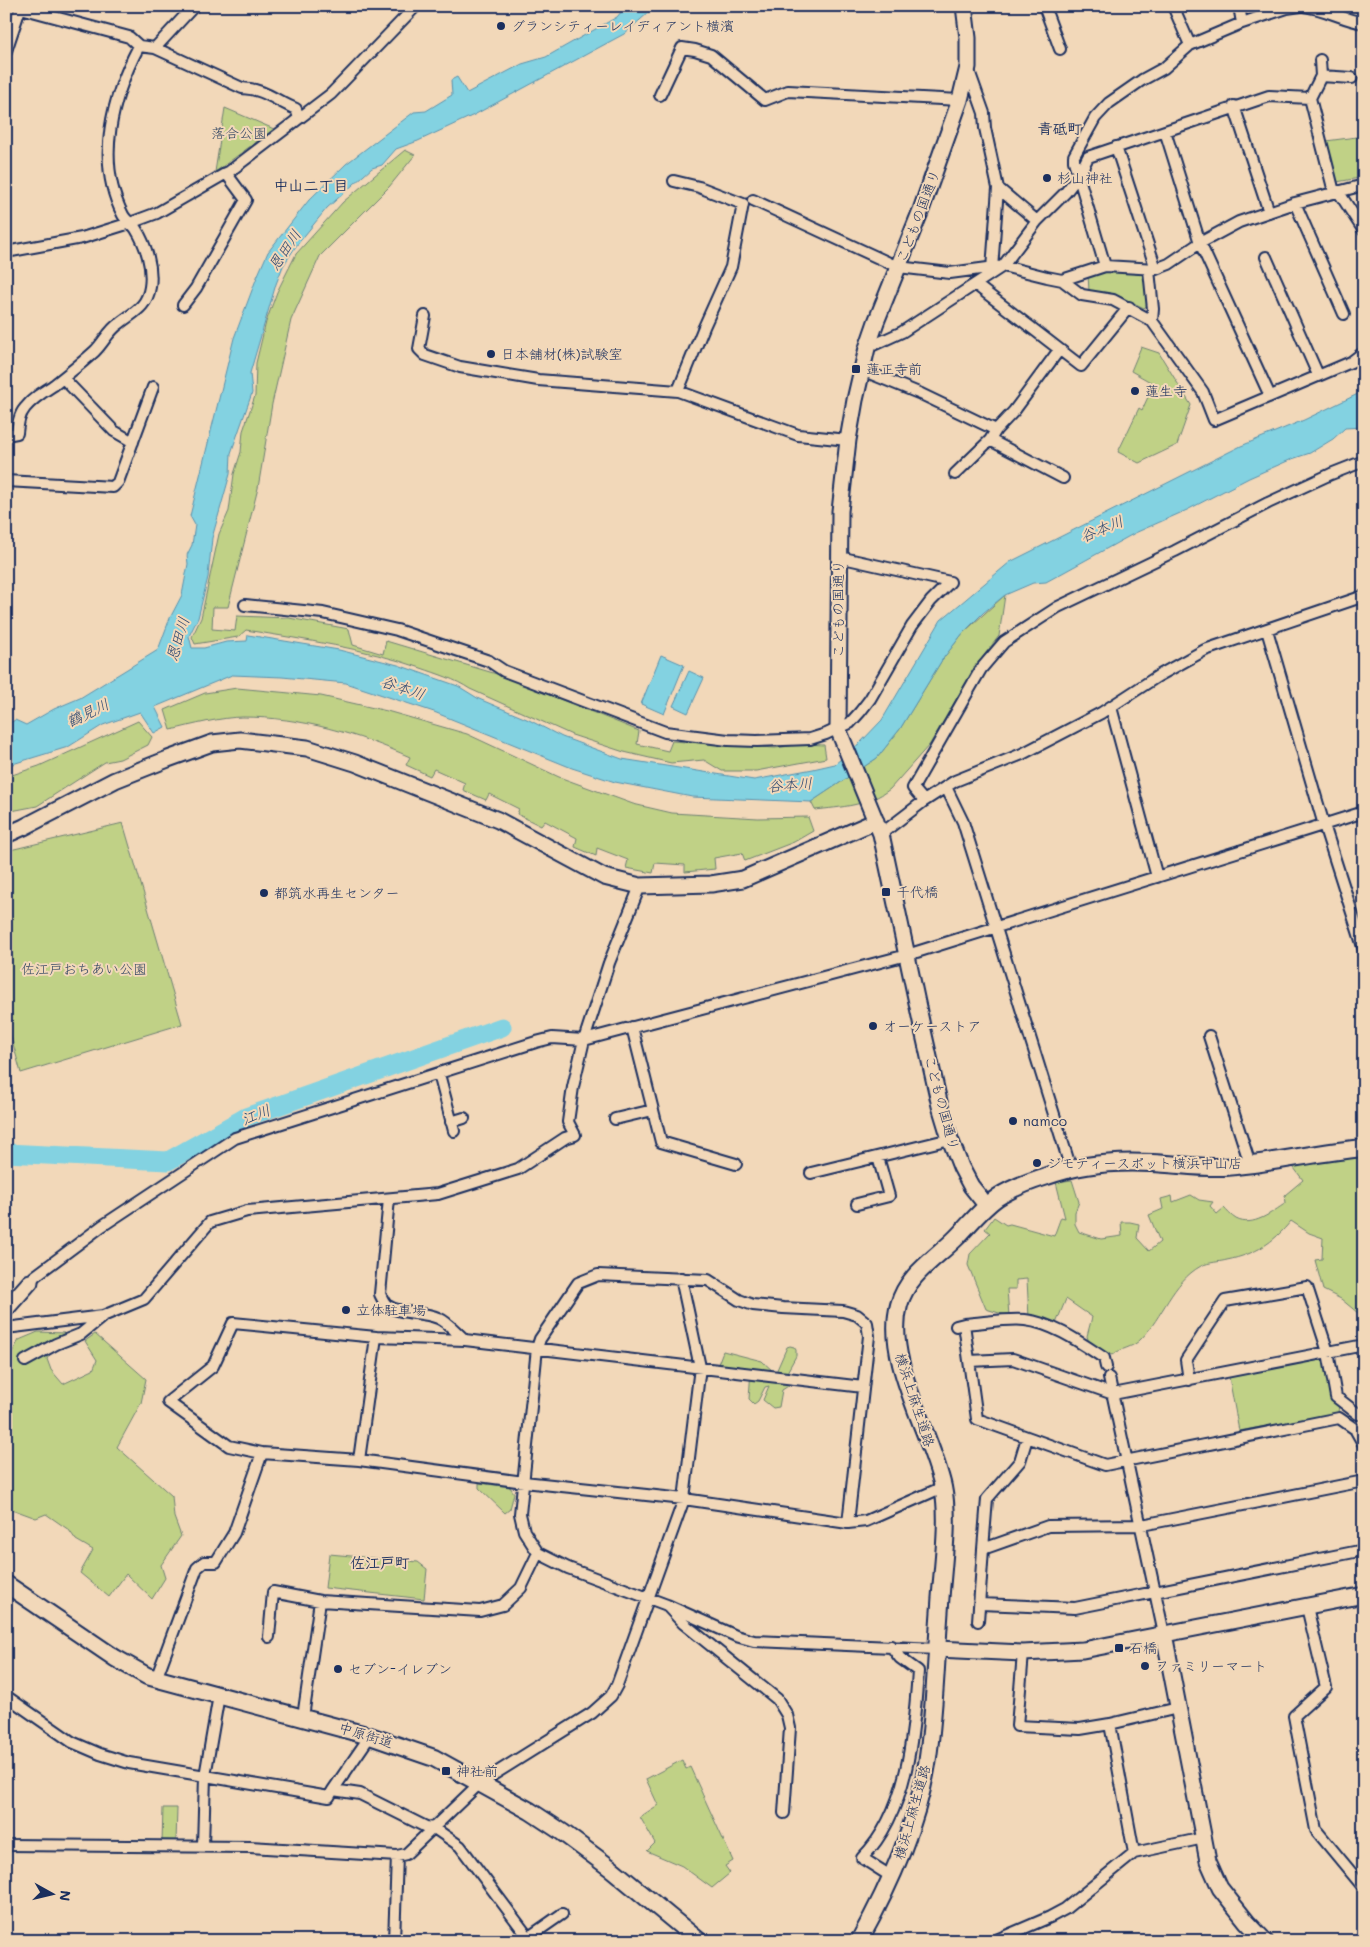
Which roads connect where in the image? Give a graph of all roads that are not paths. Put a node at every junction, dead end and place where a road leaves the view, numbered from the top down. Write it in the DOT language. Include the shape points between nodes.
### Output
graph roads {
  1 [pos="194,6"];
  2 [pos="964,6"];
  3 [pos="1044,6"];
  4 [pos="1173,6"];
  5 [pos="1239,6"];
  6 [pos="1302,6"];
  7 [pos="21,7"];
  8 [pos="410,8"];
  9 [pos="1364,22"];
  10 [pos="1242,23"];
  11 [pos="1190,45"];
  12 [pos="139,46"];
  13 [pos="155,48"];
  14 [pos="1060,49"];
  15 [pos="6,51"];
  16 [pos="1320,60"];
  17 [pos="968,67"];
  18 [pos="1321,76"];
  19 [pos="1352,78"];
  20 [pos="660,95"];
  21 [pos="1310,98"];
  22 [pos="960,100"];
  23 [pos="1234,106"];
  24 [pos="299,118"];
  25 [pos="1165,131"];
  26 [pos="1116,147"];
  27 [pos="226,173"];
  28 [pos="1079,175"];
  29 [pos="674,181"];
  30 [pos="1364,184"];
  31 [pos="998,188"];
  32 [pos="1336,191"];
  33 [pos="753,200"];
  34 [pos="1295,203"];
  35 [pos="1269,212"];
  36 [pos="1037,221"];
  37 [pos="130,223"];
  38 [pos="1364,231"];
  39 [pos="1200,243"];
  40 [pos="6,252"];
  41 [pos="1266,257"];
  42 [pos="1002,266"];
  43 [pos="1105,266"];
  44 [pos="898,267"];
  45 [pos="992,269"];
  46 [pos="1153,269"];
  47 [pos="1062,280"];
  48 [pos="976,284"];
  49 [pos="183,305"];
  50 [pos="1129,307"];
  51 [pos="1344,314"];
  52 [pos="425,316"];
  53 [pos="1152,321"];
  54 [pos="867,348"];
  55 [pos="1059,350"];
  56 [pos="1364,352"];
  57 [pos="862,370"];
  58 [pos="1318,375"];
  59 [pos="63,378"];
  60 [pos="153,388"];
  61 [pos="678,391"];
  62 [pos="1270,396"];
  63 [pos="996,430"];
  64 [pos="6,435"];
  65 [pos="848,440"];
  66 [pos="990,440"];
  67 [pos="133,442"];
  68 [pos="1364,461"];
  69 [pos="955,474"];
  70 [pos="1063,478"];
  71 [pos="6,481"];
  72 [pos="839,557"];
  73 [pos="1364,596"];
  74 [pos="245,605"];
  75 [pos="1267,630"];
  76 [pos="1111,707"];
  77 [pos="839,731"];
  78 [pos="946,787"];
  79 [pos="924,802"];
  80 [pos="1364,812"];
  81 [pos="876,823"];
  82 [pos="1324,825"];
  83 [pos="6,835"];
  84 [pos="1157,877"];
  85 [pos="640,886"];
  86 [pos="996,927"];
  87 [pos="1364,950"];
  88 [pos="907,955"];
  89 [pos="632,1027"];
  90 [pos="1209,1036"];
  91 [pos="584,1040"];
  92 [pos="439,1074"];
  93 [pos="653,1110"];
  94 [pos="464,1118"];
  95 [pos="615,1119"];
  96 [pos="950,1139"];
  97 [pos="1364,1148"];
  98 [pos="878,1157"];
  99 [pos="736,1164"];
  100 [pos="1250,1164"];
  101 [pos="1071,1169"];
  102 [pos="811,1173"];
  103 [pos="389,1199"];
  104 [pos="856,1204"];
  105 [pos="987,1206"];
  106 [pos="681,1278"];
  107 [pos="30,1282"];
  108 [pos="6,1309"];
  109 [pos="103,1316"];
  110 [pos="6,1328"];
  111 [pos="376,1337"];
  112 [pos="465,1340"];
  113 [pos="1364,1345"];
  114 [pos="537,1348"];
  115 [pos="1328,1352"];
  116 [pos="25,1361"];
  117 [pos="969,1361"];
  118 [pos="700,1367"];
  119 [pos="1106,1367"];
  120 [pos="1109,1378"];
  121 [pos="1189,1380"];
  122 [pos="863,1387"];
  123 [pos="1113,1394"];
  124 [pos="1364,1413"];
  125 [pos="1027,1438"];
  126 [pos="1364,1445"];
  127 [pos="262,1453"];
  128 [pos="359,1460"];
  129 [pos="1128,1461"];
  130 [pos="1364,1481"];
  131 [pos="524,1482"];
  132 [pos="943,1488"];
  133 [pos="684,1499"];
  134 [pos="848,1523"];
  135 [pos="1142,1525"];
  136 [pos="983,1549"];
  137 [pos="1364,1550"];
  138 [pos="538,1553"];
  139 [pos="6,1584"];
  140 [pos="1155,1592"];
  141 [pos="1364,1595"];
  142 [pos="649,1599"];
  143 [pos="320,1601"];
  144 [pos="980,1604"];
  145 [pos="667,1605"];
  146 [pos="1307,1607"];
  147 [pos="978,1621"];
  148 [pos="1164,1634"];
  149 [pos="269,1637"];
  150 [pos="891,1646"];
  151 [pos="937,1649"];
  152 [pos="1023,1653"];
  153 [pos="156,1679"];
  154 [pos="219,1695"];
  155 [pos="6,1696"];
  156 [pos="1178,1708"];
  157 [pos="303,1717"];
  158 [pos="1110,1724"];
  159 [pos="370,1736"];
  160 [pos="205,1776"];
  161 [pos="480,1783"];
  162 [pos="333,1790"];
  163 [pos="784,1812"];
  164 [pos="434,1828"];
  165 [pos="1204,1838"];
  166 [pos="6,1845"];
  167 [pos="203,1846"];
  168 [pos="1134,1854"];
  169 [pos="397,1856"];
  170 [pos="892,1877"];
  171 [pos="1364,1888"];
  172 [pos="562,1914"];
  173 [pos="530,1939"];
  174 [pos="394,1941"];
  175 [pos="699,1941"];
  176 [pos="860,1941"];
  177 [pos="994,1941"];
  178 [pos="1265,1941"];
  1 -- 13 [label="street"];
  2 -- 17 [label="street, こどもの国通り"];
  3 -- 14 [label="street"];
  4 -- 11 [label="street"];
  5 -- 10 [label="street"];
  6 -- 9 [label="street"];
  6 -- 10 [label="street"];
  7 -- 12 [label="street" via="129,37"];
  7 -- 15 [label="street"];
  8 -- 24 [label="street" via="331,94"];
  10 -- 11 [label="street"];
  11 -- 28 [label="street" via="1164,68 1109,104 1095,118 1074,156"];
  12 -- 13 [label="street"];
  12 -- 37 [label="street" via="125,72 114,104 108,160 110,180 124,217"];
  13 -- 24 [label="street" via="242,88 253,88 277,98 296,109"];
  16 -- 18 [label="street"];
  17 -- 22 [label="street, こどもの国通り"];
  17 -- 31 [label="street" via="984,113"];
  18 -- 19 [label="street"];
  18 -- 21 [label="street"];
  20 -- 22 [label="street" via="682,48 711,55 765,100 788,91"];
  21 -- 23 [label="street" via="1269,96"];
  21 -- 32 [label="street"];
  22 -- 44 [label="street, こどもの国通り"];
  23 -- 25 [label="street"];
  23 -- 35 [label="street"];
  24 -- 27 [label="street"];
  25 -- 26 [label="street"];
  25 -- 39 [label="street"];
  26 -- 28 [label="street" via="1088,158"];
  26 -- 46 [label="street"];
  27 -- 37 [label="street" via="157,213"];
  27 -- 49 [label="street" via="246,200"];
  28 -- 36 [label="street"];
  28 -- 43 [label="street"];
  29 -- 61 [label="street" via="744,204 732,267"];
  30 -- 32 [label="street"];
  31 -- 36 [label="street"];
  31 -- 45 [label="street"];
  32 -- 34 [label="street"];
  32 -- 38 [label="street"];
  33 -- 44 [label="street"];
  34 -- 35 [label="street"];
  34 -- 51 [label="street"];
  35 -- 39 [label="street" via="1239,222"];
  36 -- 42 [label="street"];
  37 -- 40 [label="street" via="82,238"];
  37 -- 59 [label="street" via="148,253 150,287 143,304"];
  39 -- 46 [label="street" via="1169,264"];
  39 -- 62 [label="street"];
  41 -- 58 [label="street"];
  42 -- 45 [label="street"];
  42 -- 47 [label="street"];
  42 -- 48 [label="street"];
  43 -- 46 [label="street"];
  43 -- 47 [label="street"];
  44 -- 45 [label="street" via="950,273"];
  44 -- 54 [label="street, こどもの国通り"];
  46 -- 53 [label="street"];
  47 -- 50 [label="street" via="1082,295 1112,300"];
  48 -- 54 [label="street" via="902,332"];
  48 -- 55 [label="street"];
  50 -- 53 [label="street"];
  50 -- 55 [label="street" via="1081,366"];
  52 -- 61 [label="street" via="419,349 460,367 538,380"];
  53 -- 62 [label="street" via="1204,392 1214,420"];
  54 -- 57 [label="street, こどもの国通り"];
  55 -- 63 [label="street"];
  56 -- 58 [label="street" via="1351,362"];
  57 -- 63 [label="street"];
  57 -- 65 [label="street, こどもの国通り"];
  58 -- 62 [label="street"];
  59 -- 64 [label="street" via="35,397 23,410 17,433"];
  59 -- 67 [label="street" via="114,431"];
  60 -- 67 [label="street"];
  61 -- 65 [label="street" via="798,435"];
  63 -- 66 [label="street"];
  65 -- 72 [label="street, こどもの国通り" via="840,511"];
  66 -- 69 [label="street"];
  66 -- 70 [label="street"];
  67 -- 71 [label="street" via="118,482 113,487"];
  68 -- 79 [label="street" via="1268,503 1058,606 1001,644 980,670 913,788"];
  72 -- 77 [label="street, こどもの国通り"];
  72 -- 77 [label="street" via="950,582 912,626 870,699"];
  73 -- 75 [label="street"];
  74 -- 77 [label="street" via="323,613 397,630 489,661 504,671 665,732 766,741 810,739"];
  75 -- 76 [label="street" via="1205,650"];
  75 -- 82 [label="street"];
  76 -- 78 [label="street" via="1022,754"];
  76 -- 84 [label="street"];
  77 -- 81 [label="street, こどもの国通り"];
  78 -- 79 [label="street"];
  78 -- 86 [label="street" via="963,822"];
  79 -- 81 [label="street"];
  80 -- 82 [label="street"];
  81 -- 85 [label="street" via="743,879 711,884"];
  81 -- 88 [label="street, こどもの国通り"];
  82 -- 84 [label="street"];
  82 -- 87 [label="street"];
  83 -- 85 [label="street" via="115,780 168,759 212,743 255,741 307,748 354,763 498,820 604,877"];
  84 -- 86 [label="street"];
  85 -- 91 [label="street" via="609,963"];
  86 -- 88 [label="street"];
  86 -- 101 [label="street"];
  88 -- 89 [label="street"];
  88 -- 96 [label="street, こどもの国通り"];
  89 -- 91 [label="street"];
  89 -- 93 [label="street"];
  90 -- 100 [label="street"];
  91 -- 92 [label="street" via="552,1038"];
  91 -- 103 [label="street" via="568,1122 574,1135 518,1169 438,1194"];
  92 -- 94 [label="street" via="453,1126"];
  92 -- 107 [label="street" via="235,1138 102,1226"];
  93 -- 95 [label="street"];
  93 -- 99 [label="street" via="661,1142"];
  96 -- 98 [label="street"];
  96 -- 105 [label="street, こどもの国通り" via="968,1180"];
  97 -- 100 [label="main road, 横浜上麻生道路"];
  98 -- 102 [label="street"];
  98 -- 104 [label="street" via="889,1196"];
  100 -- 101 [label="main road, 横浜上麻生道路" via="1221,1167 1152,1162"];
  101 -- 105 [label="main road, 横浜上麻生道路" via="1007,1192"];
  103 -- 109 [label="street" via="247,1211 210,1222 144,1299"];
  103 -- 112 [label="street" via="380,1294 383,1301 393,1308 440,1319"];
  105 -- 132 [label="main road, 横浜上麻生道路" via="924,1266 911,1281 899,1304 895,1334 899,1359"];
  106 -- 114 [label="street" via="598,1275 578,1283 540,1338"];
  106 -- 118 [label="street"];
  106 -- 122 [label="street" via="708,1280 753,1305 843,1311 857,1315 867,1323 869,1336"];
  107 -- 108 [label="street"];
  109 -- 110 [label="street"];
  109 -- 116 [label="street" via="81,1334"];
  111 -- 112 [label="street"];
  111 -- 127 [label="street" via="233,1323 213,1366 168,1402 229,1446"];
  111 -- 128 [label="street"];
  112 -- 114 [label="street"];
  113 -- 115 [label="street"];
  114 -- 118 [label="street"];
  114 -- 131 [label="street"];
  115 -- 121 [label="street"];
  115 -- 121 [label="street" via="1307,1287 1225,1301 1186,1360"];
  115 -- 124 [label="street" via="1336,1397 1358,1414"];
  117 -- 119 [label="street" via="960,1325 1025,1320 1072,1338 1104,1358"];
  117 -- 123 [label="street" via="1013,1359"];
  117 -- 125 [label="street" via="977,1419"];
  118 -- 122 [label="street"];
  118 -- 133 [label="street"];
  120 -- 123 [label="street"];
  121 -- 123 [label="street"];
  122 -- 134 [label="street"];
  123 -- 129 [label="street"];
  125 -- 129 [label="street" via="1105,1465"];
  125 -- 136 [label="street" via="1020,1461 987,1500"];
  126 -- 129 [label="street" via="1355,1429 1339,1418"];
  127 -- 128 [label="street"];
  127 -- 153 [label="street" via="234,1534 216,1562 204,1562 197,1568"];
  128 -- 131 [label="street"];
  129 -- 135 [label="street"];
  130 -- 135 [label="street"];
  131 -- 133 [label="street"];
  131 -- 138 [label="street" via="520,1514 524,1531"];
  132 -- 134 [label="street" via="866,1521"];
  132 -- 151 [label="main road, 横浜上麻生道路" via="944,1546"];
  133 -- 134 [label="street"];
  133 -- 142 [label="street"];
  135 -- 136 [label="street" via="1048,1526"];
  135 -- 140 [label="street"];
  136 -- 144 [label="street"];
  137 -- 140 [label="street"];
  138 -- 142 [label="street"];
  138 -- 143 [label="street" via="521,1588 503,1605 480,1611"];
  139 -- 153 [label="main road, 中原街道" via="116,1658"];
  140 -- 144 [label="street" via="1074,1608"];
  140 -- 148 [label="street"];
  141 -- 146 [label="street"];
  142 -- 145 [label="street"];
  142 -- 161 [label="street" via="611,1696 592,1713"];
  143 -- 149 [label="street" via="273,1592"];
  143 -- 157 [label="street"];
  144 -- 147 [label="street"];
  145 -- 150 [label="street" via="754,1641"];
  145 -- 163 [label="street" via="683,1623 777,1699 787,1715 790,1728"];
  146 -- 148 [label="street"];
  146 -- 171 [label="street" via="1326,1687 1294,1716 1316,1830"];
  148 -- 152 [label="street" via="1083,1650"];
  148 -- 156 [label="street"];
  150 -- 151 [label="street"];
  150 -- 170 [label="street" via="918,1672 915,1729 910,1760 892,1810 881,1834 862,1858"];
  151 -- 152 [label="street" via="977,1646"];
  151 -- 170 [label="main road, 横浜上麻生道路" via="926,1767 900,1860"];
  152 -- 158 [label="street" via="1018,1726 1080,1729"];
  153 -- 154 [label="main road, 中原街道"];
  154 -- 157 [label="main road, 中原街道"];
  154 -- 160 [label="street"];
  155 -- 160 [label="street" via="72,1742 100,1754 129,1763"];
  156 -- 158 [label="street"];
  156 -- 165 [label="street"];
  157 -- 159 [label="main road, 中原街道"];
  158 -- 168 [label="street"];
  159 -- 161 [label="main road, 中原街道" via="434,1758"];
  159 -- 162 [label="street"];
  160 -- 162 [label="street" via="329,1797"];
  160 -- 167 [label="street"];
  161 -- 164 [label="street"];
  161 -- 175 [label="main road, 中原街道" via="562,1832"];
  162 -- 164 [label="street" via="360,1794"];
  164 -- 169 [label="street" via="406,1854"];
  164 -- 173 [label="street" via="460,1846"];
  165 -- 168 [label="street"];
  165 -- 178 [label="street" via="1208,1861 1220,1888"];
  166 -- 167 [label="street"];
  167 -- 169 [label="street"];
  168 -- 177 [label="street" via="1065,1909"];
  169 -- 174 [label="street"];
  170 -- 176 [label="main road, 横浜上麻生道路"];
  172 -- 173 [label="street"];
}
